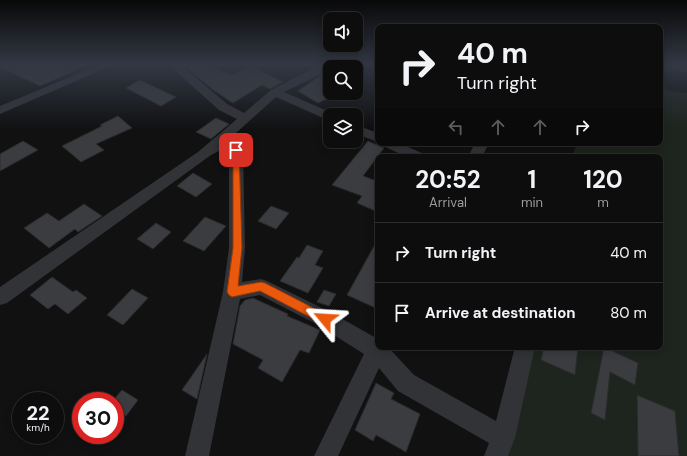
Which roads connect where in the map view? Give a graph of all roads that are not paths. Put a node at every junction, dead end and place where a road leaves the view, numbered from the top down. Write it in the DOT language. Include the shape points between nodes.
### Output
graph roads {
  1 [pos="57,86"];
  2 [pos="199,86"];
  3 [pos="287,86"];
  4 [pos="275,92"];
  5 [pos="0,110"];
  6 [pos="323,114"];
  7 [pos="245,118"];
  8 [pos="363,132"];
  9 [pos="375,137"];
  10 [pos="395,146"];
  11 [pos="412,154"];
  12 [pos="203,155"];
  13 [pos="232,292"];
  14 [pos="0,297"];
  15 [pos="375,346"];
  16 [pos="377,350"];
  17 [pos="380,350"];
  18 [pos="524,350"];
  19 [pos="500,447"];
  20 [pos="197,456"];
  21 [pos="326,456"];
  1 -- 5 [label="street"];
  2 -- 7 [label="street" via="223,107"];
  3 -- 4 [label="street"];
  4 -- 6 [label="street"];
  4 -- 7 [label="street"];
  7 -- 12 [label="street"];
  8 -- 9 [label="street"];
  10 -- 11 [label="street"];
  12 -- 13 [label="street" via="222,144 236,150 237,248"];
  12 -- 14 [label="street"];
  13 -- 15 [label="street" via="261,286"];
  13 -- 20 [label="street"];
  16 -- 21 [label="street"];
  17 -- 19 [label="street" via="406,383"];
  18 -- 19 [label="street"];
}
